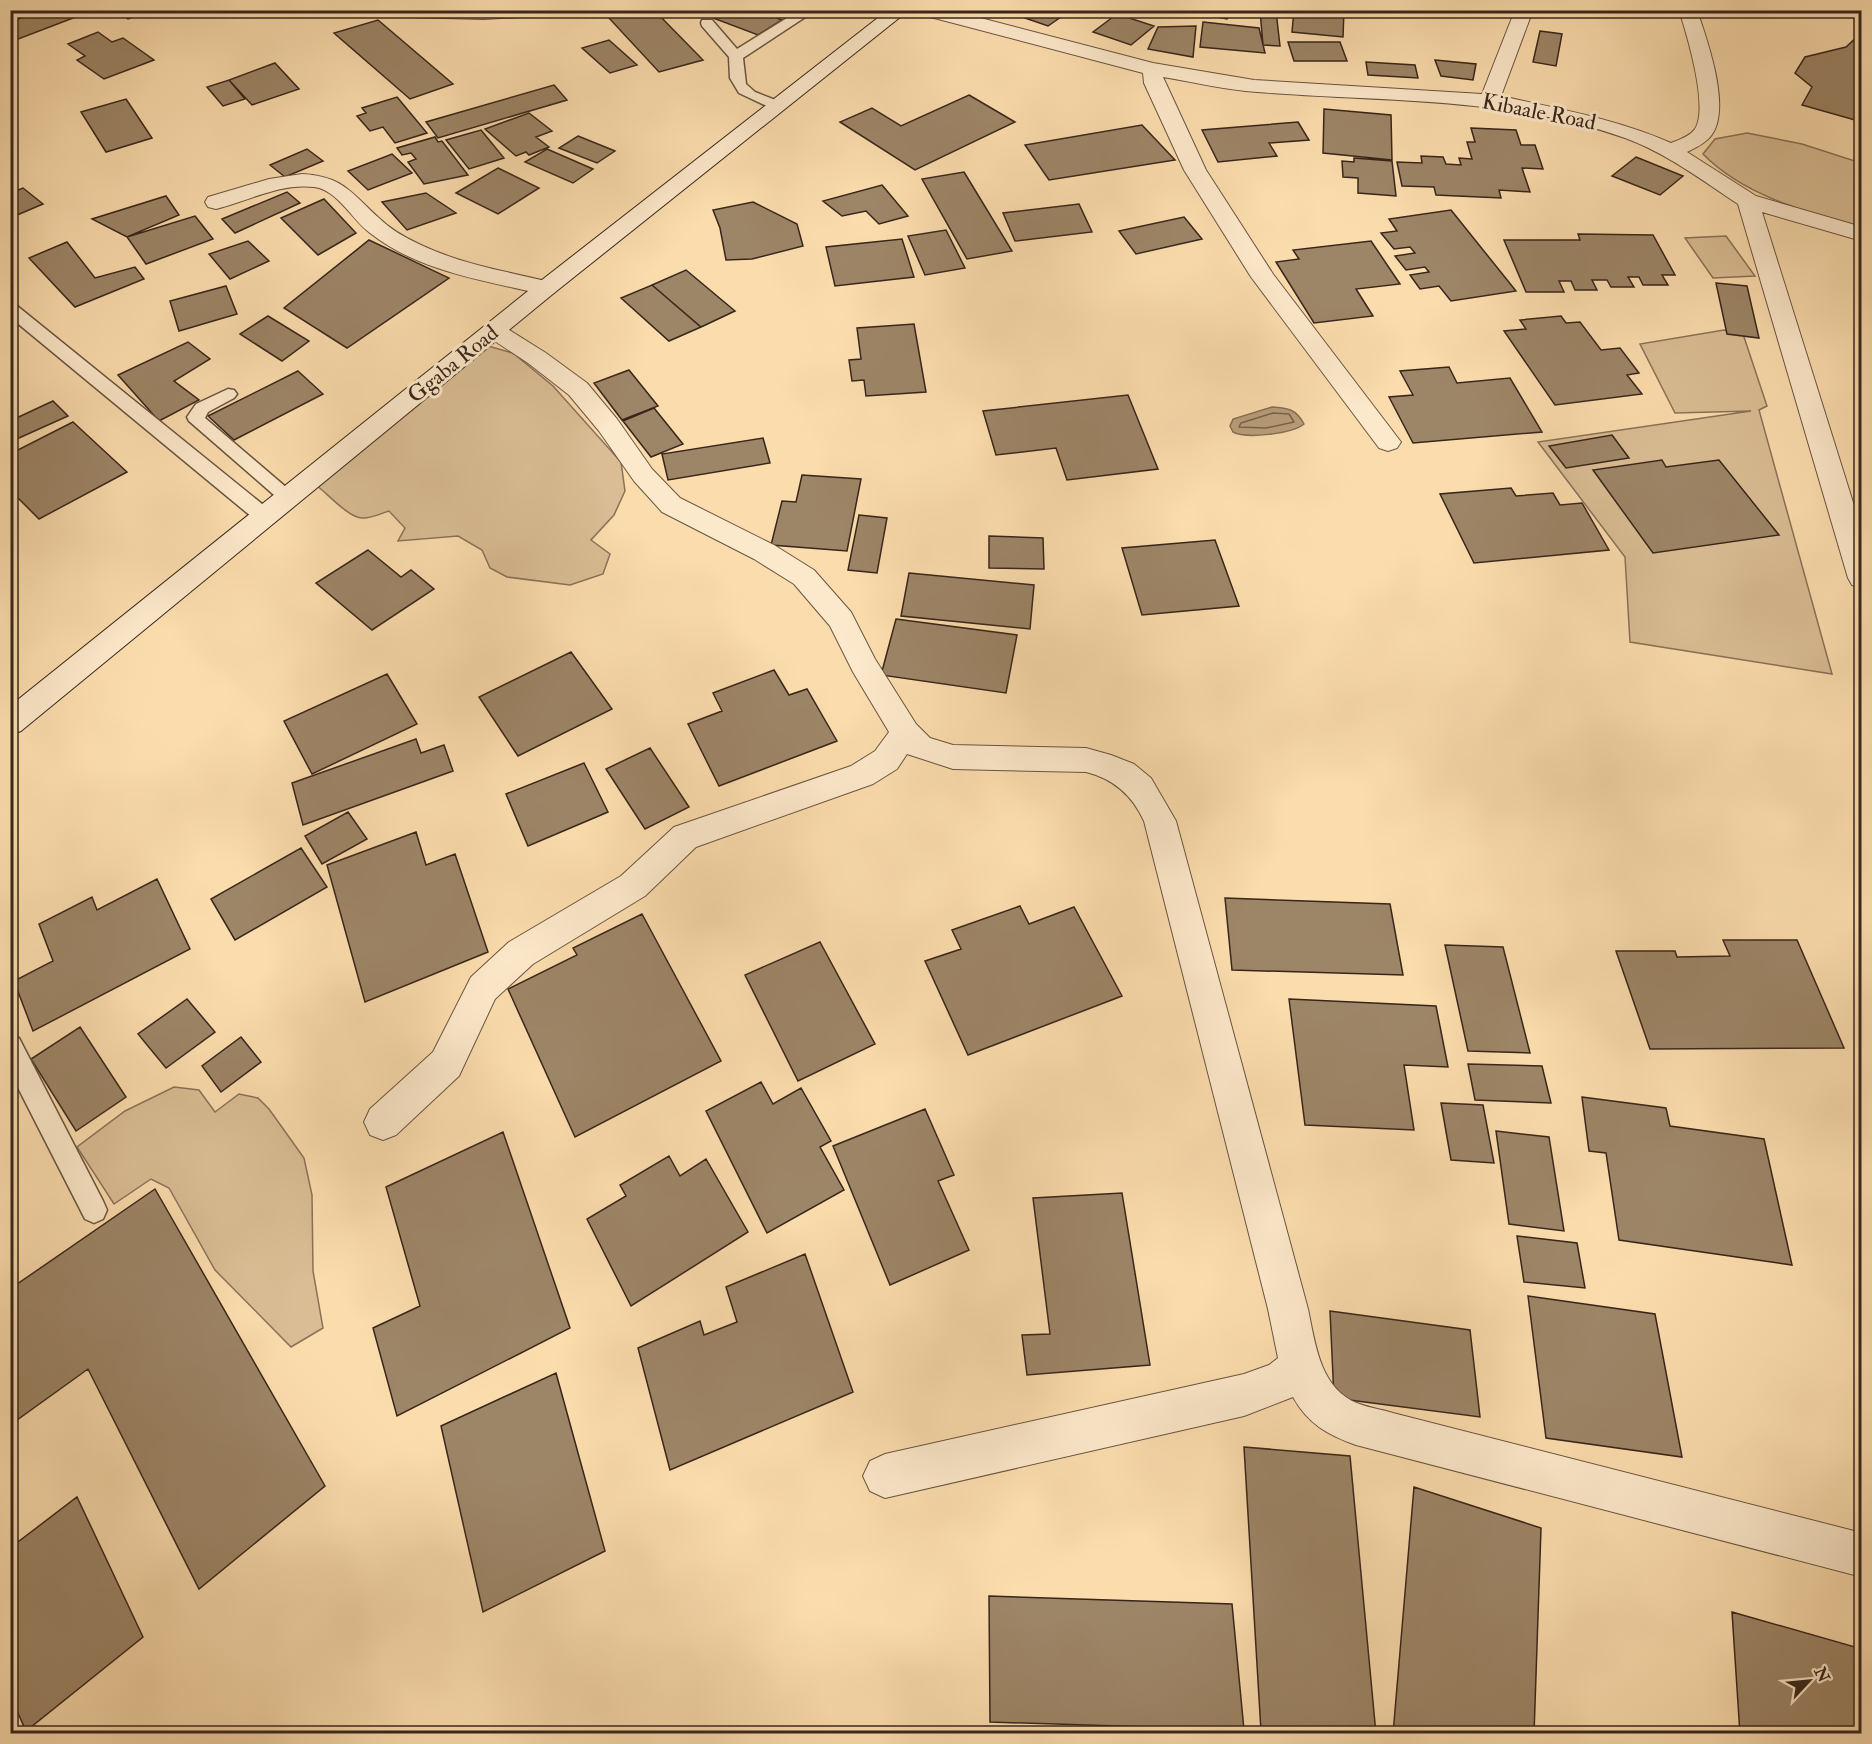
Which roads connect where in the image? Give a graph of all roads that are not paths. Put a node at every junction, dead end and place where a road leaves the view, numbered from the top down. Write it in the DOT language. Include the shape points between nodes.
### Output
graph roads {
  1 [pos="368,10"];
  2 [pos="539,10"];
  3 [pos="810,10"];
  4 [pos="900,10"];
  5 [pos="926,10"];
  6 [pos="1524,10"];
  7 [pos="1688,10"];
  8 [pos="707,23"];
  9 [pos="736,56"];
  10 [pos="1152,69"];
  11 [pos="1490,100"];
  12 [pos="778,106"];
  13 [pos="1671,151"];
  14 [pos="1748,201"];
  15 [pos="216,202"];
  16 [pos="1862,234"];
  17 [pos="546,288"];
  18 [pos="10,308"];
  19 [pos="495,331"];
  20 [pos="228,394"];
  21 [pos="1388,442"];
  22 [pos="288,498"];
  23 [pos="265,517"];
  24 [pos="1862,578"];
  25 [pos="10,723"];
  26 [pos="905,733"];
  27 [pos="10,1046"];
  28 [pos="383,1122"];
  29 [pos="94,1210"];
  30 [pos="1300,1366"];
  31 [pos="885,1476"];
  32 [pos="1862,1555"];
  1 -- 2 [label="street"];
  3 -- 9 [label="lane"];
  4 -- 12 [label="street, Ggaba Road"];
  5 -- 10 [label="street, Kibaale Road"];
  6 -- 11 [label="street"];
  7 -- 13 [label="street" via="1701,49 1708,117 1705,131"];
  8 -- 9 [label="lane"];
  9 -- 12 [label="lane" via="734,75 738,85"];
  10 -- 11 [label="street, Kibaale Road" via="1254,86"];
  10 -- 21 [label="street" via="1154,83 1183,148 1238,238"];
  11 -- 13 [label="street, Kibaale Road" via="1599,124"];
  12 -- 17 [label="street, Ggaba Road"];
  13 -- 14 [label="street, Kibaale Road"];
  14 -- 16 [label="street, Kibaale Road"];
  14 -- 24 [label="street"];
  15 -- 17 [label="street" via="289,182 314,180 332,184 364,218 419,251 459,267"];
  17 -- 19 [label="street, Ggaba Road"];
  18 -- 23 [label="lane"];
  19 -- 22 [label="street, Ggaba Road"];
  19 -- 26 [label="street" via="578,389 670,504 804,577 841,620"];
  20 -- 22 [label="lane" via="202,408 196,417 198,421"];
  22 -- 23 [label="street, Ggaba Road"];
  23 -- 25 [label="street, Ggaba Road"];
  26 -- 28 [label="street" via="886,760 862,775 685,837 633,886 521,953 483,988 446,1064"];
  26 -- 30 [label="street" via="920,747 953,757 1086,760 1106,764 1144,789 1152,801"];
  27 -- 29 [label="lane"];
  30 -- 31 [label="street" via="1282,1381 1244,1395"];
  30 -- 32 [label="street" via="1314,1397 1337,1415 1393,1434"];
}
